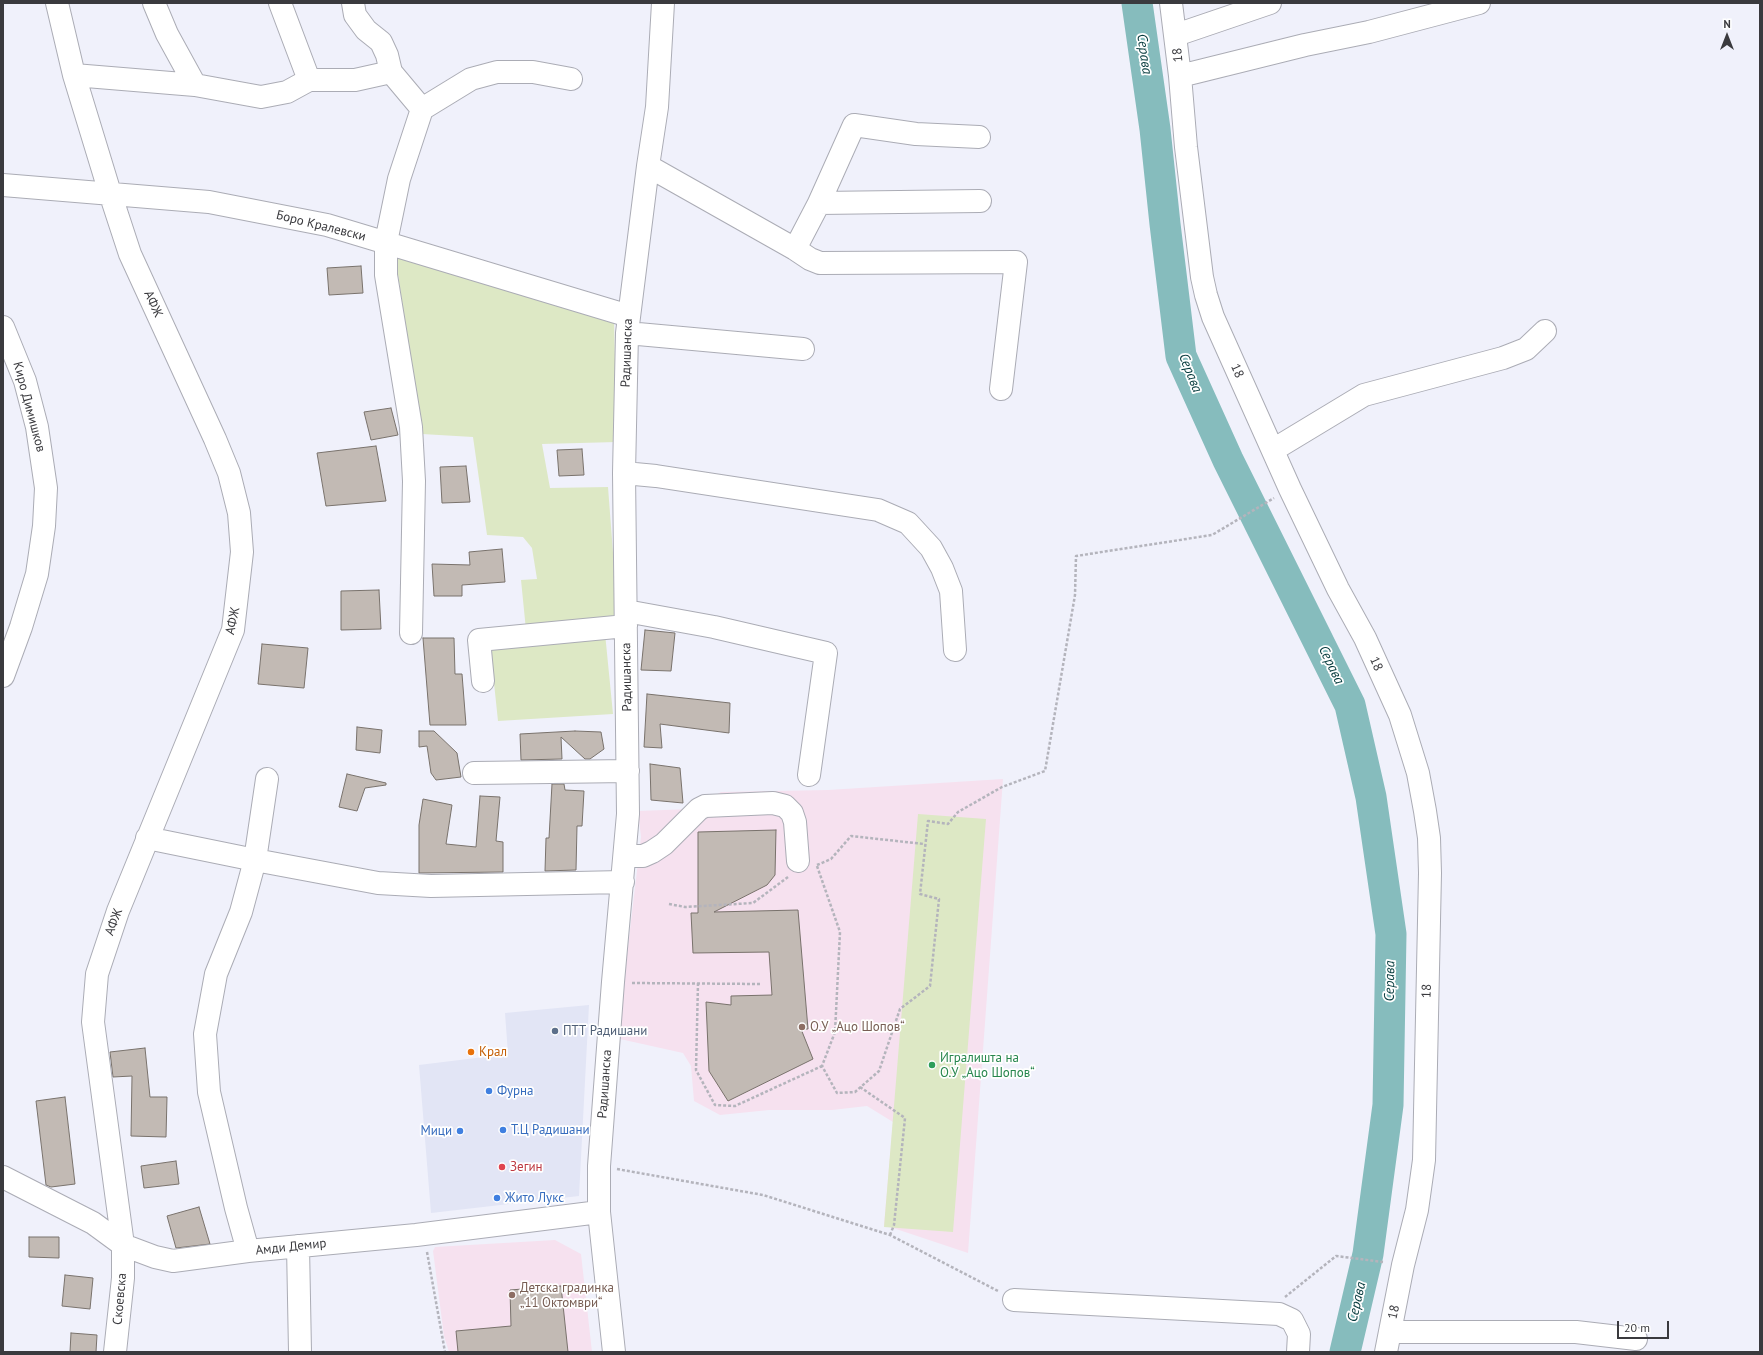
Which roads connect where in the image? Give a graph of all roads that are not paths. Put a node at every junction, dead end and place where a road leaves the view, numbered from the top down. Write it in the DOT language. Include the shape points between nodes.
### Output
graph roads {
  1 [pos="57,3"];
  2 [pos="154,3"];
  3 [pos="280,3"];
  4 [pos="353,3"];
  5 [pos="663,3"];
  6 [pos="1171,3"];
  7 [pos="1270,3"];
  8 [pos="1479,3"];
  9 [pos="1176,35"];
  10 [pos="391,72"];
  11 [pos="74,75"];
  12 [pos="1180,76"];
  13 [pos="571,79"];
  14 [pos="308,80"];
  15 [pos="195,85"];
  16 [pos="422,109"];
  17 [pos="979,137"];
  18 [pos="648,166"];
  19 [pos="3,185"];
  20 [pos="110,194"];
  21 [pos="980,201"];
  22 [pos="819,203"];
  23 [pos="386,242"];
  24 [pos="795,249"];
  25 [pos="628,324"];
  26 [pos="3,327"];
  27 [pos="1545,331"];
  28 [pos="803,349"];
  29 [pos="1001,389"];
  30 [pos="1273,450"];
  31 [pos="624,473"];
  32 [pos="626,619"];
  33 [pos="411,633"];
  34 [pos="955,650"];
  35 [pos="3,676"];
  36 [pos="483,681"];
  37 [pos="628,771"];
  38 [pos="474,773"];
  39 [pos="809,775"];
  40 [pos="267,779"];
  41 [pos="147,838"];
  42 [pos="625,856"];
  43 [pos="256,860"];
  44 [pos="807,863"];
  45 [pos="623,882"];
  46 [pos="3,1177"];
  47 [pos="600,1212"];
  48 [pos="123,1245"];
  49 [pos="298,1246"];
  50 [pos="248,1251"];
  51 [pos="1014,1300"];
  52 [pos="1636,1339"];
  53 [pos="1388,1342"];
  54 [pos="115,1352"];
  55 [pos="300,1352"];
  56 [pos="614,1352"];
  57 [pos="1298,1352"];
  1 -- 11 [label="street, АФЖ"];
  2 -- 15 [label="street" via="167,34"];
  3 -- 14 [label="street"];
  4 -- 10 [label="street" via="355,15 366,30 381,42"];
  5 -- 18 [label="street, Радишанска" via="657,107"];
  6 -- 9 [label="street, 18"];
  7 -- 9 [label="street"];
  8 -- 12 [label="street" via="1369,32"];
  9 -- 12 [label="street, 18"];
  10 -- 14 [label="street" via="355,80"];
  10 -- 16 [label="street"];
  11 -- 15 [label="street"];
  11 -- 20 [label="street, АФЖ"];
  12 -- 30 [label="street, 18" via="1186,147 1206,295 1213,317"];
  13 -- 16 [label="street" via="533,72 497,72 471,79"];
  14 -- 15 [label="street" via="287,92 262,97"];
  16 -- 23 [label="street" via="398,179"];
  17 -- 22 [label="street" via="916,134 854,126"];
  18 -- 24 [label="street"];
  18 -- 25 [label="street, Радишанска"];
  19 -- 20 [label="street, Боро Кралевски"];
  20 -- 23 [label="street, Боро Кралевски" via="209,202 327,225"];
  20 -- 41 [label="street, АФЖ" via="130,254 229,473 239,513 242,552 233,630"];
  21 -- 22 [label="street"];
  22 -- 24 [label="street"];
  23 -- 25 [label="street, Боро Кралевски"];
  23 -- 33 [label="street" via="386,275 411,427 414,481"];
  24 -- 29 [label="street" via="820,263 1016,262"];
  25 -- 28 [label="street, Боро Кралевски"];
  25 -- 31 [label="street, Радишанска"];
  26 -- 35 [label="street, Киро Димишков" via="25,381 43,455 46,488 37,574"];
  27 -- 30 [label="street" via="1526,349 1503,358 1364,396"];
  30 -- 53 [label="street, 18" via="1400,715 1418,773 1429,838 1424,1160 1417,1210"];
  31 -- 32 [label="street, Радишанска"];
  31 -- 34 [label="street" via="878,510 908,523 931,548 951,591"];
  32 -- 36 [label="street" via="479,640"];
  32 -- 37 [label="street, Радишанска"];
  32 -- 39 [label="street" via="714,627 826,652"];
  37 -- 38 [label="street"];
  37 -- 42 [label="street, Радишанска"];
  40 -- 43 [label="street"];
  41 -- 43 [label="street"];
  41 -- 48 [label="street, АФЖ" via="101,958 94,993 93,1022"];
  42 -- 44 [label="street" via="643,856 652,852 664,844 699,809 706,806 773,803 785,806 792,813"];
  42 -- 45 [label="street, Радишанска"];
  43 -- 45 [label="street" via="378,883 431,886"];
  43 -- 50 [label="street" via="241,912 216,974 205,1034 209,1092"];
  45 -- 47 [label="street, Радишанска" via="599,1166"];
  46 -- 48 [label="street, Амди Демир" via="93,1223"];
  47 -- 49 [label="street, Амди Демир"];
  47 -- 56 [label="street, Радишанска"];
  48 -- 50 [label="street, Амди Демир" via="173,1261"];
  48 -- 54 [label="street, Скоевска" via="123,1278"];
  49 -- 50 [label="street, Амди Демир"];
  49 -- 55 [label="street"];
  51 -- 57 [label="street" via="1279,1314 1292,1320 1299,1334"];
  52 -- 53 [label="street" via="1576,1332"];
}
